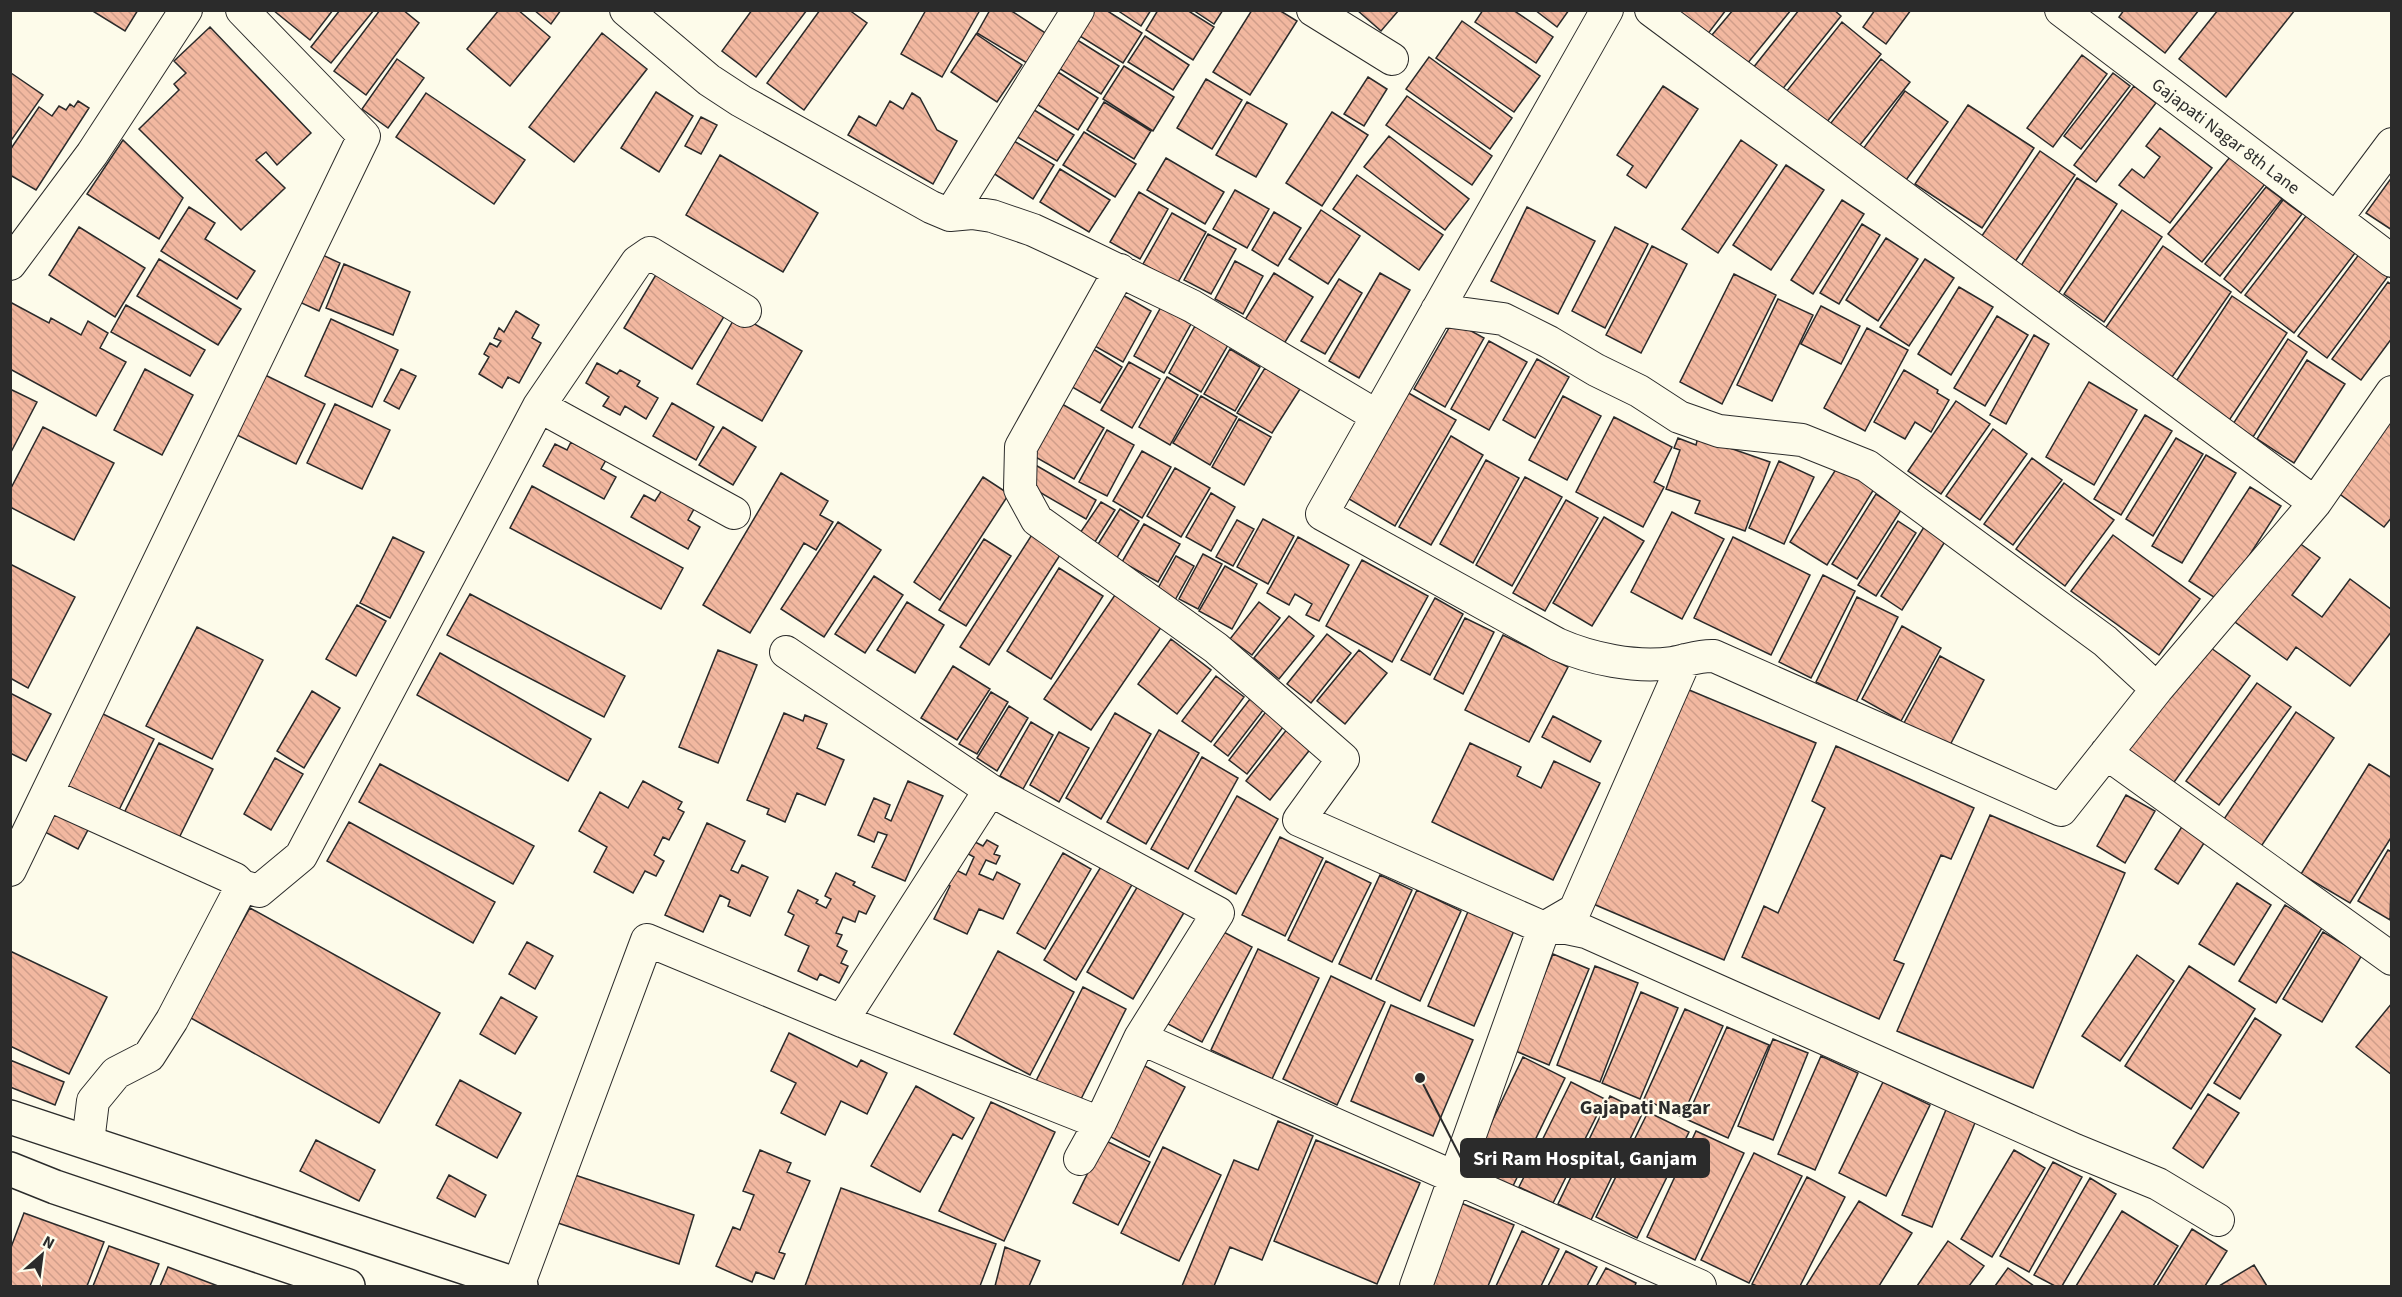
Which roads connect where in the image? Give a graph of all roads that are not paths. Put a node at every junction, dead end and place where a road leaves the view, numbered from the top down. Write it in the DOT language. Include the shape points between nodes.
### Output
graph roads {
  1 [pos="186,10"];
  2 [pos="242,10"];
  3 [pos="626,10"];
  4 [pos="1078,10"];
  5 [pos="1313,10"];
  6 [pos="1607,10"];
  7 [pos="1651,10"];
  8 [pos="2061,10"];
  9 [pos="1392,59"];
  10 [pos="2391,144"];
  11 [pos="950,215"];
  12 [pos="2336,219"];
  13 [pos="14,251"];
  14 [pos="2391,261"];
  15 [pos="1120,270"];
  16 [pos="1437,310"];
  17 [pos="745,311"];
  18 [pos="2391,392"];
  19 [pos="540,406"];
  20 [pos="1377,416"];
  21 [pos="2314,503"];
  22 [pos="734,513"];
  23 [pos="786,652"];
  24 [pos="1685,660"];
  25 [pos="2157,689"];
  26 [pos="2106,753"];
  27 [pos="990,790"];
  28 [pos="47,794"];
  29 [pos="10,870"];
  30 [pos="242,886"];
  31 [pos="1544,928"];
  32 [pos="2391,959"];
  33 [pos="842,1021"];
  34 [pos="1140,1038"];
  35 [pos="10,1117"];
  36 [pos="1100,1124"];
  37 [pos="88,1142"];
  38 [pos="1080,1159"];
  39 [pos="12,1174"];
  40 [pos="1454,1177"];
  41 [pos="2218,1220"];
  42 [pos="519,1286"];
  43 [pos="348,1287"];
  44 [pos="1416,1287"];
  45 [pos="1700,1287"];
  1 -- 13 [label="street" via="92,154"];
  2 -- 28 [label="street" via="364,136"];
  3 -- 11 [label="street" via="709,80 741,101"];
  4 -- 11 [label="street"];
  5 -- 9 [label="street"];
  6 -- 16 [label="street"];
  7 -- 21 [label="street"];
  8 -- 12 [label="street, Gajapati Nagar 8th Lane"];
  10 -- 12 [label="street"];
  11 -- 15 [label="street" via="992,216 1033,230"];
  12 -- 14 [label="street, Gajapati Nagar 8th Lane"];
  15 -- 20 [label="street" via="1192,306"];
  15 -- 31 [label="street" via="1021,447 1020,489 1037,520 1216,648 1343,759 1299,820"];
  16 -- 20 [label="street"];
  16 -- 25 [label="street" via="1503,319 1639,391 1679,417 1719,431 1802,440 1867,466 2105,641"];
  17 -- 19 [label="street" via="650,253 637,262"];
  18 -- 21 [label="street"];
  19 -- 22 [label="street"];
  19 -- 30 [label="street" via="301,856 259,891"];
  20 -- 24 [label="street" via="1322,514 1571,650 1650,665"];
  21 -- 25 [label="street"];
  23 -- 27 [label="street"];
  24 -- 26 [label="street" via="1714,656 2061,810"];
  24 -- 31 [label="street" via="1575,910"];
  25 -- 26 [label="street"];
  26 -- 32 [label="street"];
  27 -- 33 [label="street"];
  27 -- 34 [label="street" via="1218,914"];
  28 -- 29 [label="street"];
  28 -- 30 [label="street" via="235,879"];
  30 -- 37 [label="street" via="149,1056 116,1073 93,1101"];
  31 -- 40 [label="street"];
  31 -- 41 [label="street" via="1586,932 2158,1184"];
  33 -- 36 [label="street"];
  33 -- 42 [label="street" via="647,940"];
  34 -- 36 [label="street"];
  34 -- 40 [label="street"];
  35 -- 37 [label="highway"];
  36 -- 38 [label="street"];
  37 -- 42 [label="highway"];
  39 -- 43 [label="highway"];
  40 -- 44 [label="street"];
  40 -- 45 [label="street"];
}
